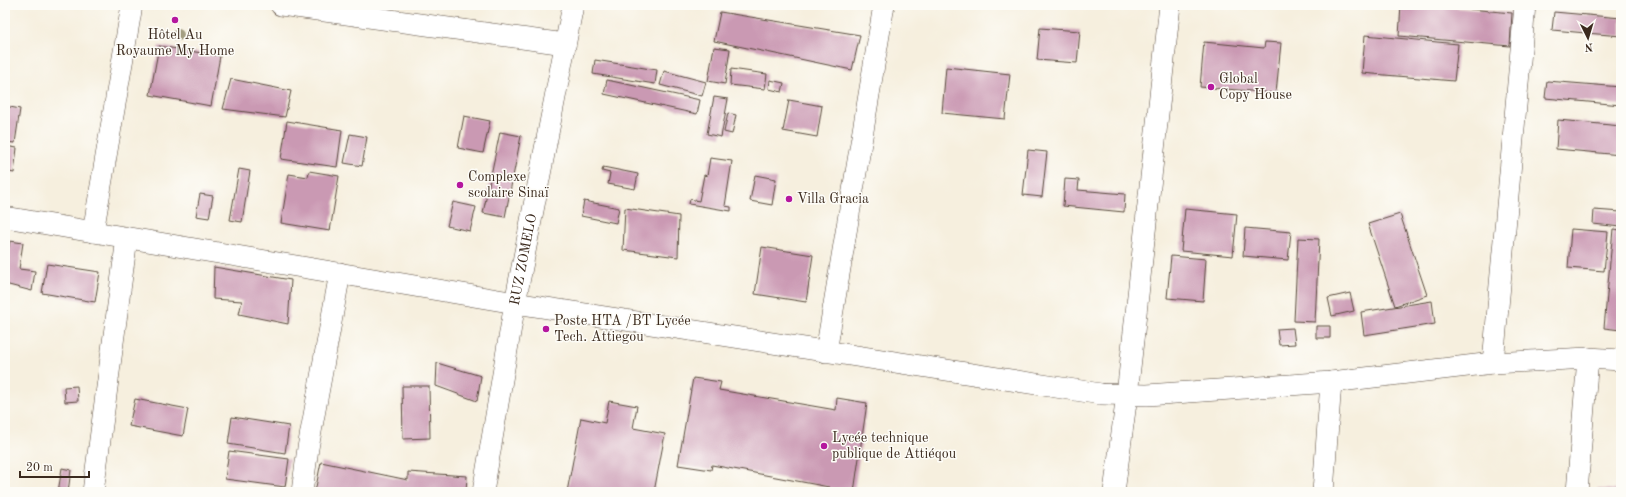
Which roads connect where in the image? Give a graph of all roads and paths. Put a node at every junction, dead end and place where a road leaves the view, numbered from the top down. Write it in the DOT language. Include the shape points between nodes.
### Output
graph roads {
  1 [pos="132,5"];
  2 [pos="281,5"];
  3 [pos="573,5"];
  4 [pos="884,5"];
  5 [pos="1170,5"];
  6 [pos="1525,5"];
  7 [pos="565,44"];
  8 [pos="5,217"];
  9 [pos="93,232"];
  10 [pos="127,238"];
  11 [pos="340,273"];
  12 [pos="516,302"];
  13 [pos="826,352"];
  14 [pos="1588,358"];
  15 [pos="1621,360"];
  16 [pos="1493,363"];
  17 [pos="1331,382"];
  18 [pos="1127,395"];
  19 [pos="93,492"];
  20 [pos="302,492"];
  21 [pos="483,492"];
  22 [pos="1114,492"];
  23 [pos="1323,492"];
  24 [pos="1577,492"];
  1 -- 9 [label="street"];
  2 -- 7 [label="street"];
  3 -- 7 [label="street, RUZ ZOMELO"];
  4 -- 13 [label="street"];
  5 -- 18 [label="street"];
  6 -- 16 [label="street"];
  7 -- 12 [label="street, RUZ ZOMELO"];
  8 -- 9 [label="street"];
  9 -- 10 [label="street"];
  10 -- 11 [label="street"];
  10 -- 19 [label="street"];
  11 -- 12 [label="street"];
  11 -- 20 [label="street"];
  12 -- 13 [label="street"];
  12 -- 21 [label="street, RUZ ZOMELO"];
  13 -- 18 [label="street" via="1100,394"];
  14 -- 15 [label="street"];
  14 -- 16 [label="street"];
  14 -- 24 [label="street"];
  16 -- 17 [label="street"];
  17 -- 18 [label="street"];
  17 -- 23 [label="street"];
  18 -- 22 [label="street"];
}
